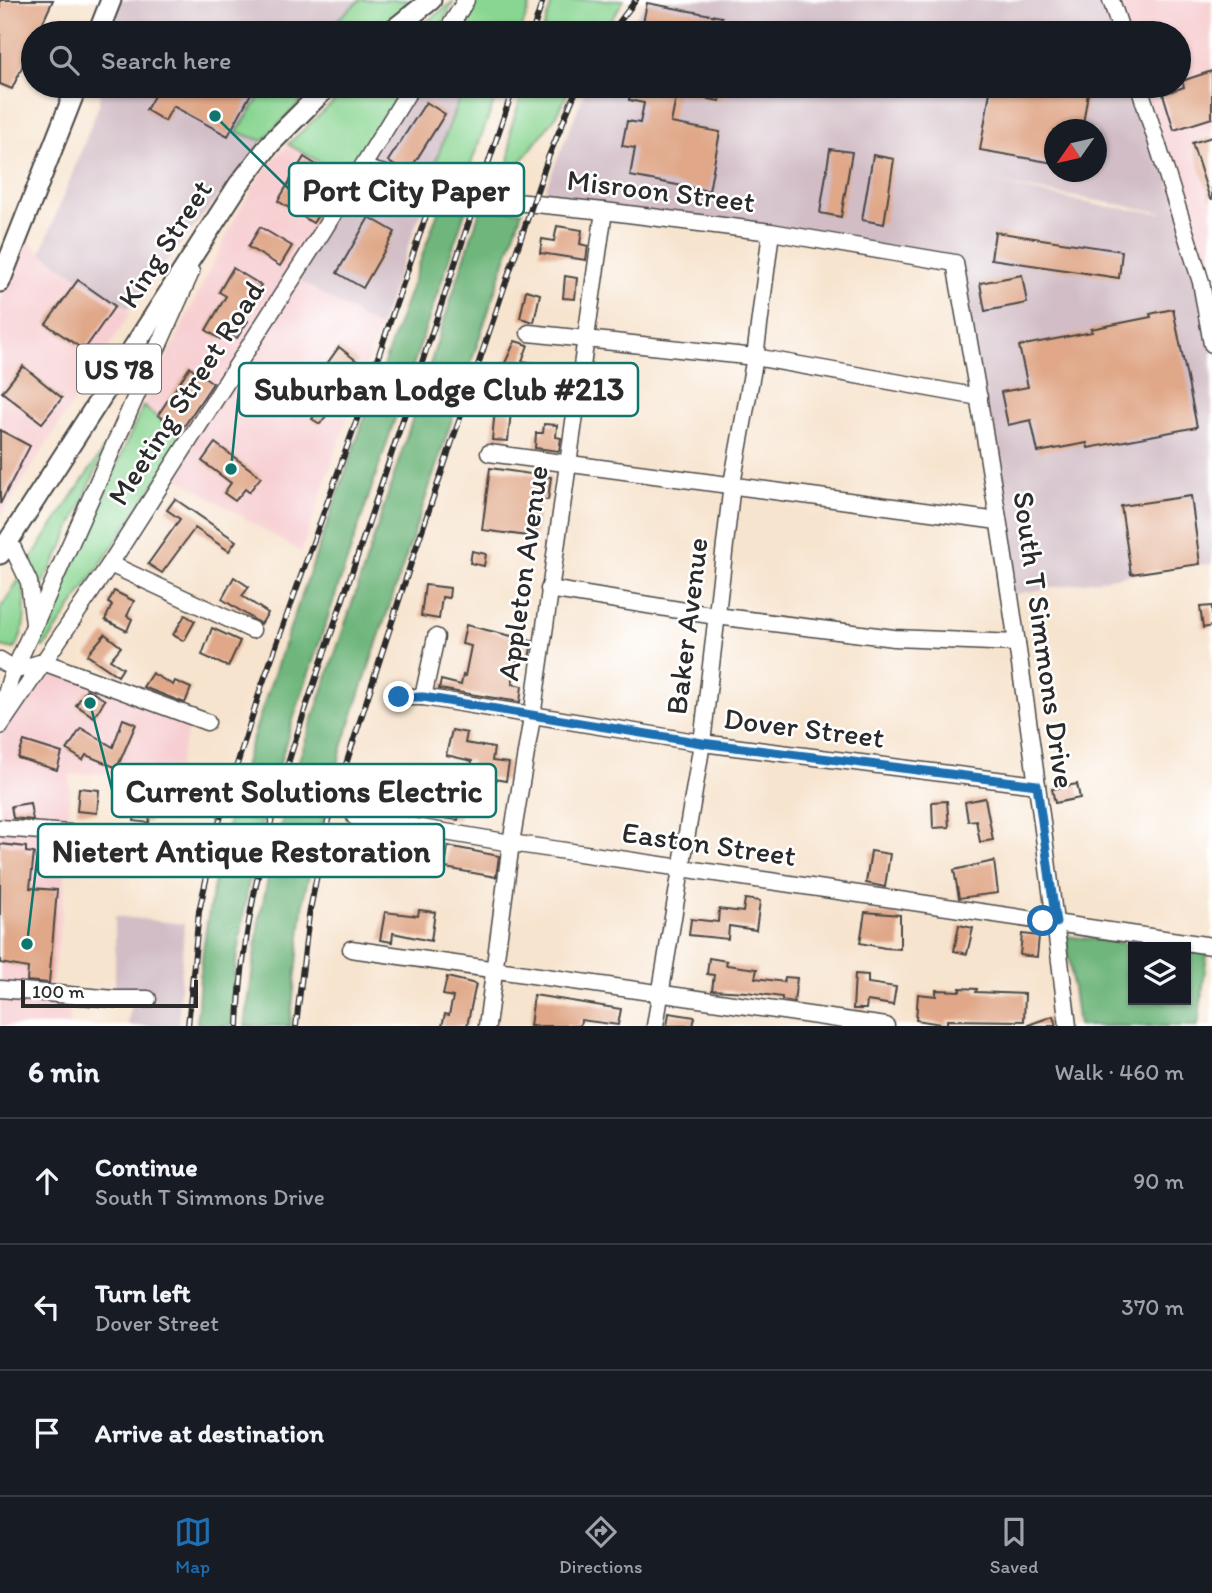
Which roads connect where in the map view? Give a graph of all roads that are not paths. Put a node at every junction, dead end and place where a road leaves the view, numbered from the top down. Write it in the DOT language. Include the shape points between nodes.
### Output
graph roads {
  1 [pos="111,0"];
  2 [pos="431,0"];
  3 [pos="466,0"];
  4 [pos="1111,0"];
  5 [pos="103,21"];
  6 [pos="404,21"];
  7 [pos="453,21"];
  8 [pos="1118,21"];
  9 [pos="72,98"];
  10 [pos="316,98"];
  11 [pos="405,98"];
  12 [pos="1143,98"];
  13 [pos="362,168"];
  14 [pos="239,184"];
  15 [pos="604,211"];
  16 [pos="771,232"];
  17 [pos="955,263"];
  18 [pos="0,282"];
  19 [pos="529,333"];
  20 [pos="586,338"];
  21 [pos="1212,344"];
  22 [pos="755,357"];
  23 [pos="979,397"];
  24 [pos="489,453"];
  25 [pos="566,464"];
  26 [pos="732,484"];
  27 [pos="998,521"];
  28 [pos="5,547"];
  29 [pos="110,565"];
  30 [pos="549,589"];
  31 [pos="716,616"];
  32 [pos="35,626"];
  33 [pos="253,630"];
  34 [pos="436,638"];
  35 [pos="1017,643"];
  36 [pos="0,660"];
  37 [pos="43,662"];
  38 [pos="16,670"];
  39 [pos="399,697"];
  40 [pos="423,697"];
  41 [pos="0,716"];
  42 [pos="532,717"];
  43 [pos="207,722"];
  44 [pos="0,726"];
  45 [pos="702,743"];
  46 [pos="1037,785"];
  47 [pos="355,817"];
  48 [pos="0,828"];
  49 [pos="152,839"];
  50 [pos="511,843"];
  51 [pos="681,868"];
  52 [pos="1056,923"];
  53 [pos="1212,946"];
  54 [pos="351,949"];
  55 [pos="494,970"];
  56 [pos="0,989"];
  57 [pos="660,995"];
  58 [pos="148,999"];
  59 [pos="487,1026"];
  60 [pos="655,1026"];
  61 [pos="886,1026"];
  62 [pos="1069,1026"];
  1 -- 5 [label="main road"];
  2 -- 6 [label="main road"];
  3 -- 7 [label="street"];
  4 -- 8 [label="street"];
  9 -- 18 [label="main road"];
  10 -- 14 [label="main road, King Street / US 78" via="271,143"];
  11 -- 13 [label="street, Meeting Street Road"];
  12 -- 21 [label="street" via="1200,282"];
  13 -- 15 [label="street, Misroon Street" via="477,198"];
  13 -- 29 [label="street, Meeting Street Road"];
  14 -- 28 [label="main road, King Street / US 78"];
  14 -- 32 [label="street, Meeting Street Road" via="170,314"];
  15 -- 16 [label="street, Misroon Street"];
  15 -- 20 [label="street, Appleton Avenue"];
  16 -- 17 [label="street, Misroon Street"];
  16 -- 22 [label="street, Baker Avenue"];
  17 -- 23 [label="street, South T Simmons Drive"];
  19 -- 20 [label="street"];
  20 -- 22 [label="street"];
  20 -- 25 [label="street, Appleton Avenue"];
  22 -- 23 [label="street"];
  22 -- 26 [label="street, Baker Avenue"];
  23 -- 27 [label="street, South T Simmons Drive"];
  24 -- 25 [label="street"];
  25 -- 26 [label="street"];
  25 -- 30 [label="street, Appleton Avenue"];
  26 -- 27 [label="street"];
  26 -- 31 [label="street, Baker Avenue"];
  27 -- 35 [label="street, South T Simmons Drive"];
  28 -- 32 [label="street" via="29,582"];
  29 -- 33 [label="street"];
  29 -- 37 [label="street, Meeting Street Road"];
  30 -- 31 [label="street"];
  30 -- 42 [label="street, Appleton Avenue"];
  31 -- 35 [label="street" via="894,638"];
  31 -- 45 [label="street, Baker Avenue"];
  32 -- 38 [label="street, Meeting Street Road"];
  34 -- 40 [label="street"];
  35 -- 46 [label="street, South T Simmons Drive"];
  36 -- 38 [label="street"];
  37 -- 38 [label="street"];
  37 -- 43 [label="street"];
  37 -- 44 [label="street, Meeting Street Road"];
  38 -- 41 [label="street, Meeting Street Road"];
  39 -- 40 [label="street, Dover Street"];
  40 -- 42 [label="street, Dover Street"];
  42 -- 45 [label="street, Dover Street"];
  42 -- 50 [label="street, Appleton Avenue"];
  45 -- 46 [label="street, Dover Street"];
  45 -- 51 [label="street, Baker Avenue"];
  46 -- 52 [label="street, South T Simmons Drive"];
  47 -- 50 [label="street, Easton Street"];
  48 -- 49 [label="street"];
  50 -- 51 [label="street, Easton Street"];
  50 -- 55 [label="street, Appleton Avenue"];
  51 -- 52 [label="street, Easton Street"];
  51 -- 57 [label="street, Baker Avenue"];
  52 -- 53 [label="street, Easton Street"];
  52 -- 62 [label="street, South T Simmons Drive"];
  54 -- 55 [label="street"];
  55 -- 57 [label="street"];
  55 -- 59 [label="street, Appleton Avenue"];
  56 -- 58 [label="street"];
  57 -- 60 [label="street, Baker Avenue"];
  57 -- 61 [label="street"];
}
